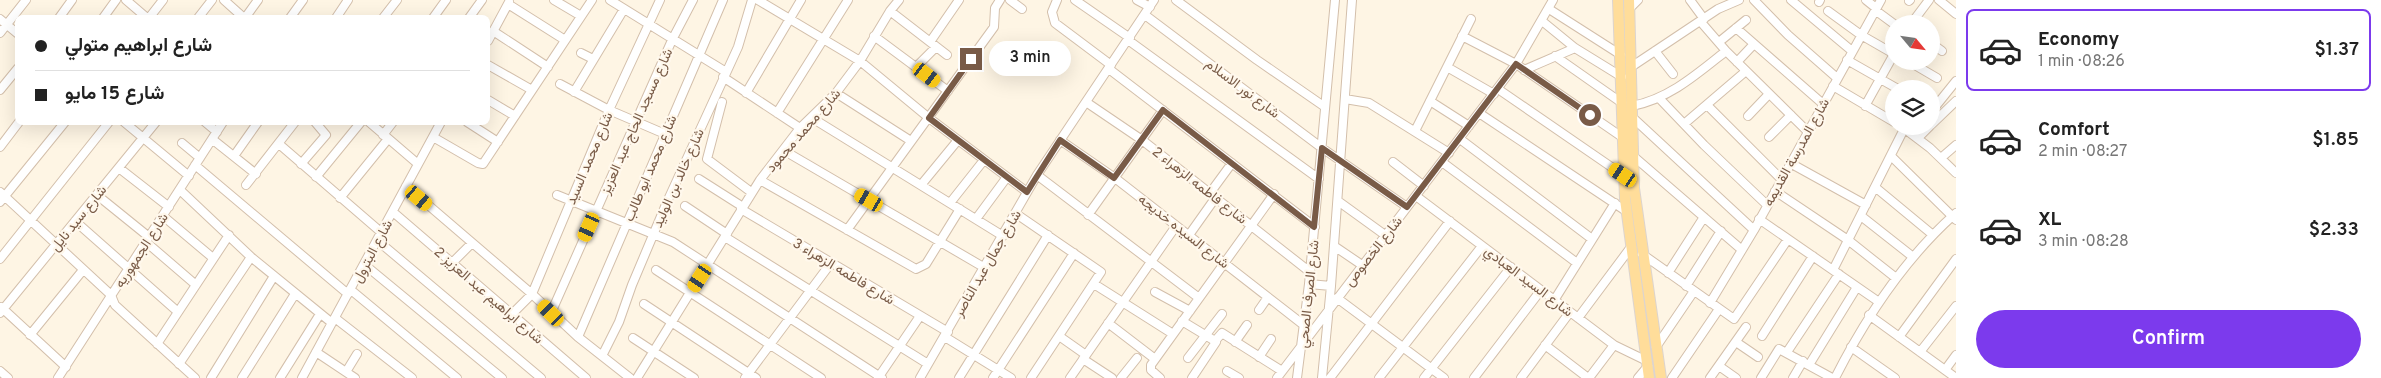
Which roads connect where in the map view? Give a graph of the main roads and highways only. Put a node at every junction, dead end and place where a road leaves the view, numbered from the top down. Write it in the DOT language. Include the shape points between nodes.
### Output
graph roads {
  1 [pos="1624,5"];
  2 [pos="1627,105"];
  3 [pos="1649,378"];
  4 [pos="1661,378"];
  1 -- 2 [label="main road" via="1621,55"];
  1 -- 2 [label="main road" via="1631,67"];
  2 -- 3 [label="main road" via="1622,137 1623,175"];
  2 -- 4 [label="main road" via="1632,117 1635,197 1642,254"];
}
